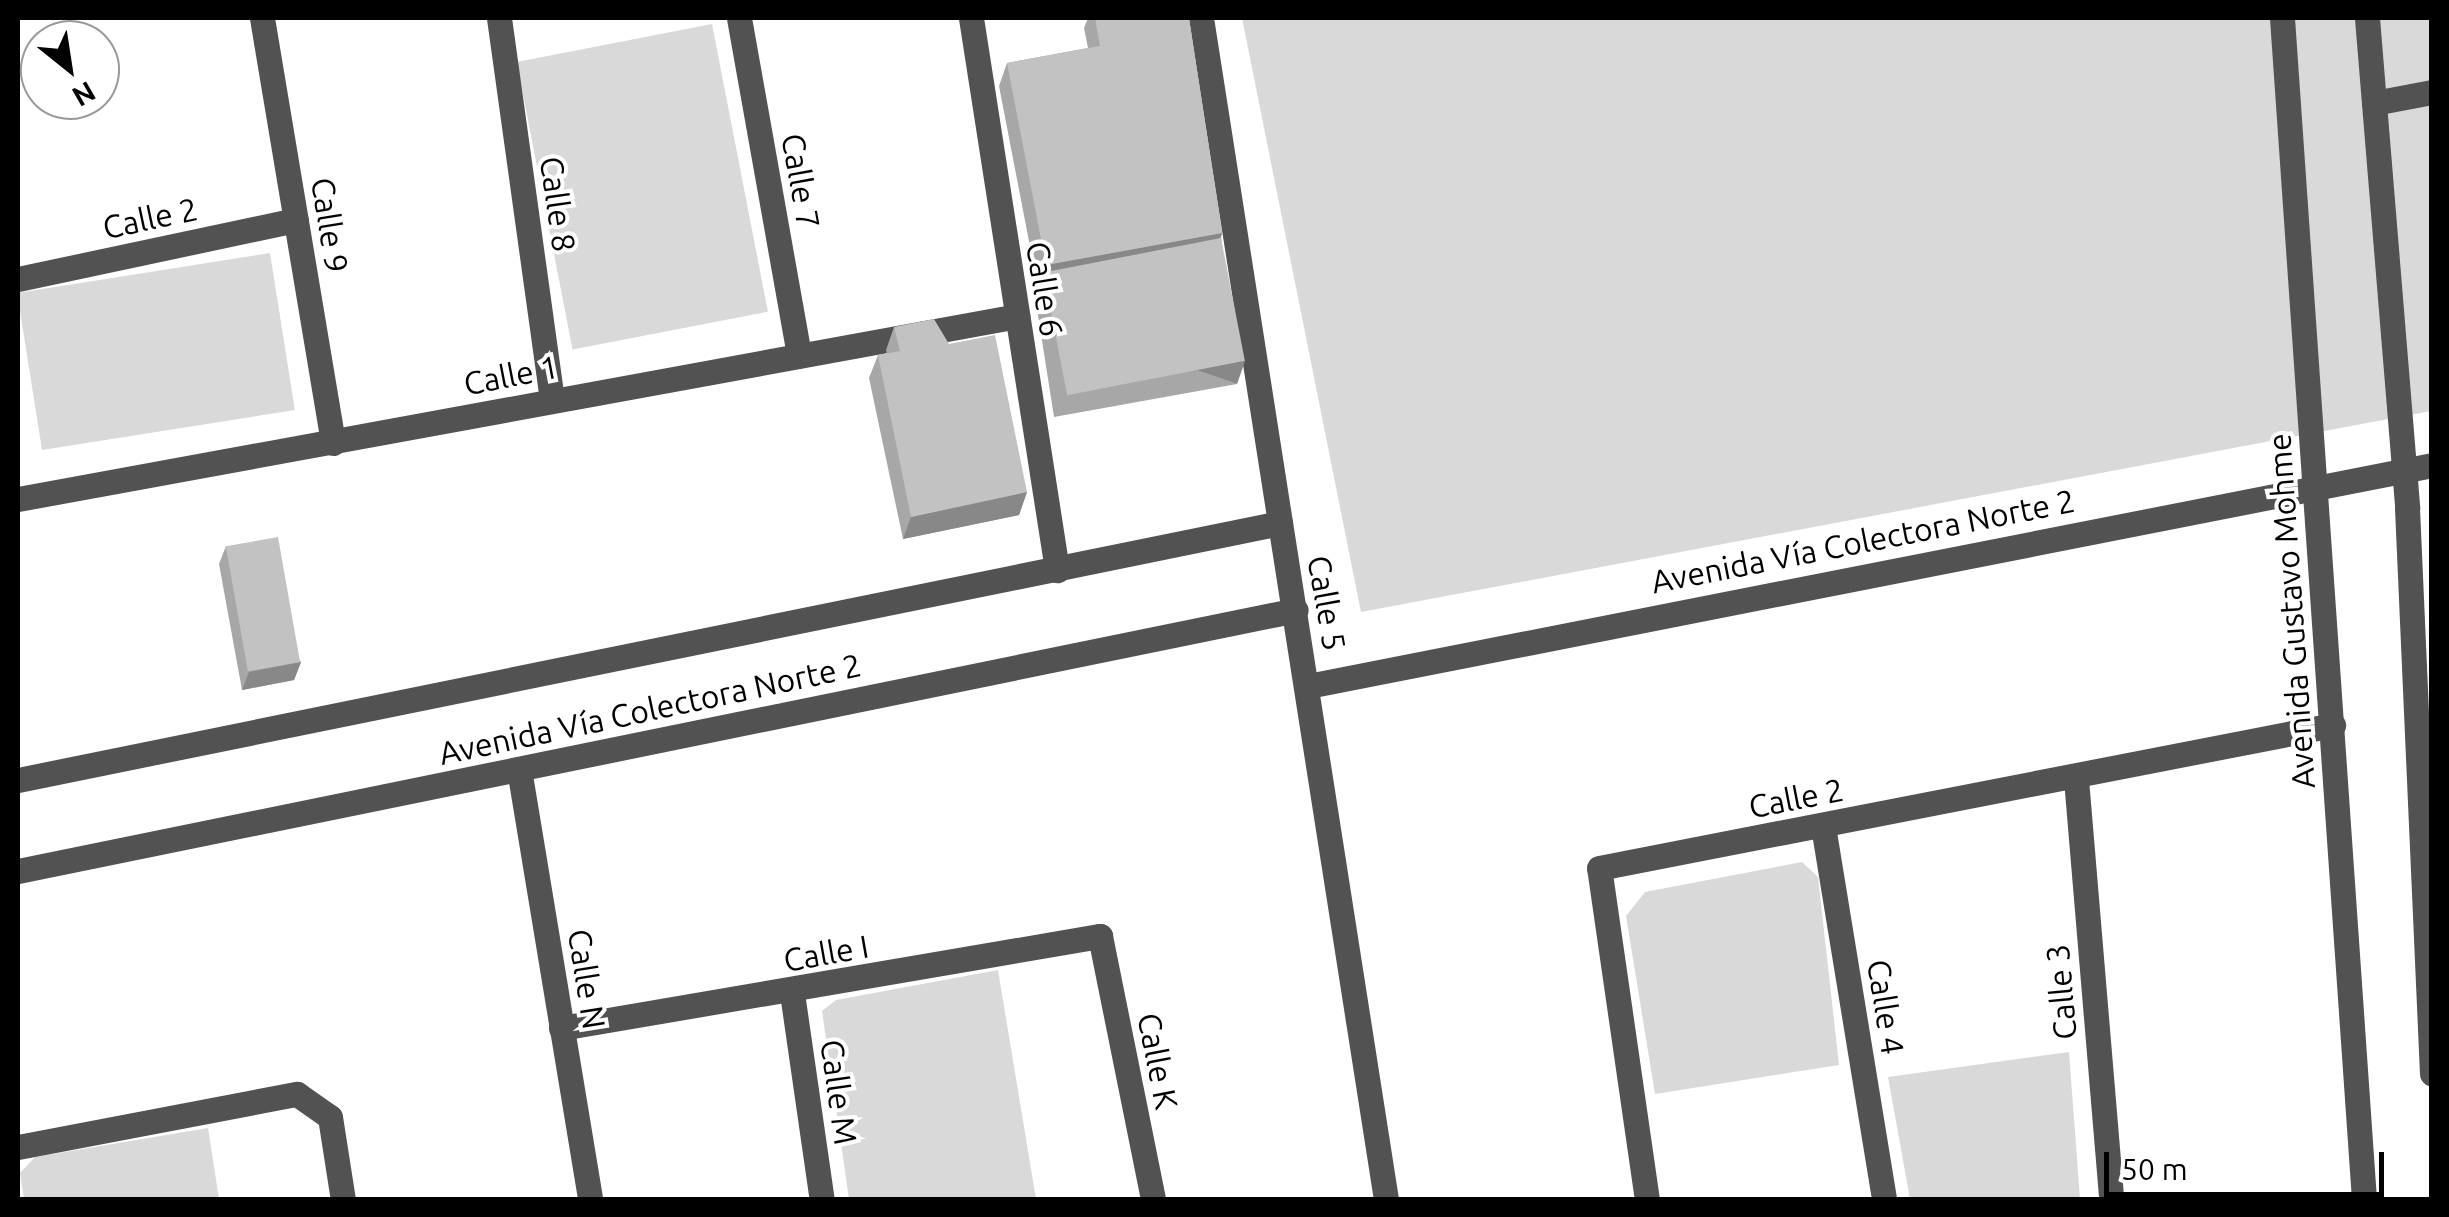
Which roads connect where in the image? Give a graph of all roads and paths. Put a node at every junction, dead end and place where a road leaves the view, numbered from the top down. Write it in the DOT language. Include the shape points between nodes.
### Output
graph roads {
  1 [pos="262,18"];
  2 [pos="499,18"];
  3 [pos="739,18"];
  4 [pos="971,18"];
  5 [pos="1201,18"];
  6 [pos="2282,18"];
  7 [pos="2367,18"];
  8 [pos="2432,92"];
  9 [pos="2374,102"];
  10 [pos="296,220"];
  11 [pos="18,279"];
  12 [pos="1016,316"];
  13 [pos="799,356"];
  14 [pos="552,399"];
  15 [pos="333,443"];
  16 [pos="2432,465"];
  17 [pos="2404,470"];
  18 [pos="2313,484"];
  19 [pos="18,499"];
  20 [pos="1280,523"];
  21 [pos="1057,570"];
  22 [pos="1296,610"];
  23 [pos="1308,686"];
  24 [pos="2333,725"];
  25 [pos="519,769"];
  26 [pos="2076,779"];
  27 [pos="18,780"];
  28 [pos="1823,826"];
  29 [pos="18,870"];
  30 [pos="1100,936"];
  31 [pos="792,993"];
  32 [pos="562,1028"];
  33 [pos="2432,1073"];
  34 [pos="18,1147"];
  35 [pos="342,1200"];
  36 [pos="590,1200"];
  37 [pos="822,1200"];
  38 [pos="1153,1200"];
  39 [pos="1386,1200"];
  40 [pos="1647,1200"];
  41 [pos="1884,1200"];
  42 [pos="2111,1200"];
  43 [pos="2364,1200"];
  1 -- 10 [label="street, Calle 9"];
  2 -- 14 [label="street, Calle 8"];
  3 -- 13 [label="street, Calle 7"];
  4 -- 12 [label="street, Calle 6"];
  5 -- 20 [label="street, Calle 5"];
  6 -- 18 [label="street, Avenida Gustavo Mohme"];
  7 -- 9 [label="street"];
  8 -- 9 [label="street"];
  9 -- 17 [label="street"];
  10 -- 11 [label="street, Calle 2"];
  10 -- 15 [label="street, Calle 9"];
  12 -- 13 [label="street, Calle 1"];
  12 -- 21 [label="street, Calle 6"];
  13 -- 14 [label="street, Calle 1"];
  14 -- 15 [label="street, Calle 1"];
  15 -- 19 [label="street, Calle 1"];
  16 -- 17 [label="street, Avenida Vía Colectora Norte 2"];
  17 -- 18 [label="street, Avenida Vía Colectora Norte 2"];
  17 -- 33 [label="street"];
  18 -- 23 [label="street, Avenida Vía Colectora Norte 2"];
  18 -- 24 [label="street, Avenida Gustavo Mohme"];
  20 -- 21 [label="street, Avenida Vía Colectora Norte 2"];
  20 -- 22 [label="street, Calle 5"];
  21 -- 27 [label="street, Avenida Vía Colectora Norte 2"];
  22 -- 23 [label="street, Calle 5"];
  22 -- 25 [label="street, Avenida Vía Colectora Norte 2"];
  23 -- 39 [label="street, Calle 5"];
  24 -- 26 [label="street, Calle 2"];
  24 -- 43 [label="street, Avenida Gustavo Mohme"];
  25 -- 29 [label="street, Avenida Vía Colectora Norte 2"];
  25 -- 32 [label="street, Calle N"];
  26 -- 28 [label="street, Calle 2"];
  26 -- 42 [label="street, Calle 3"];
  28 -- 40 [label="street, Calle 2" via="1599,868"];
  28 -- 41 [label="street, Calle 4"];
  30 -- 31 [label="street, Calle I"];
  30 -- 38 [label="street, Calle K"];
  31 -- 32 [label="street, Calle I"];
  31 -- 37 [label="street, Calle M"];
  32 -- 36 [label="street, Calle N"];
  34 -- 35 [label="street" via="296,1094 318,1102 330,1116"];
}
